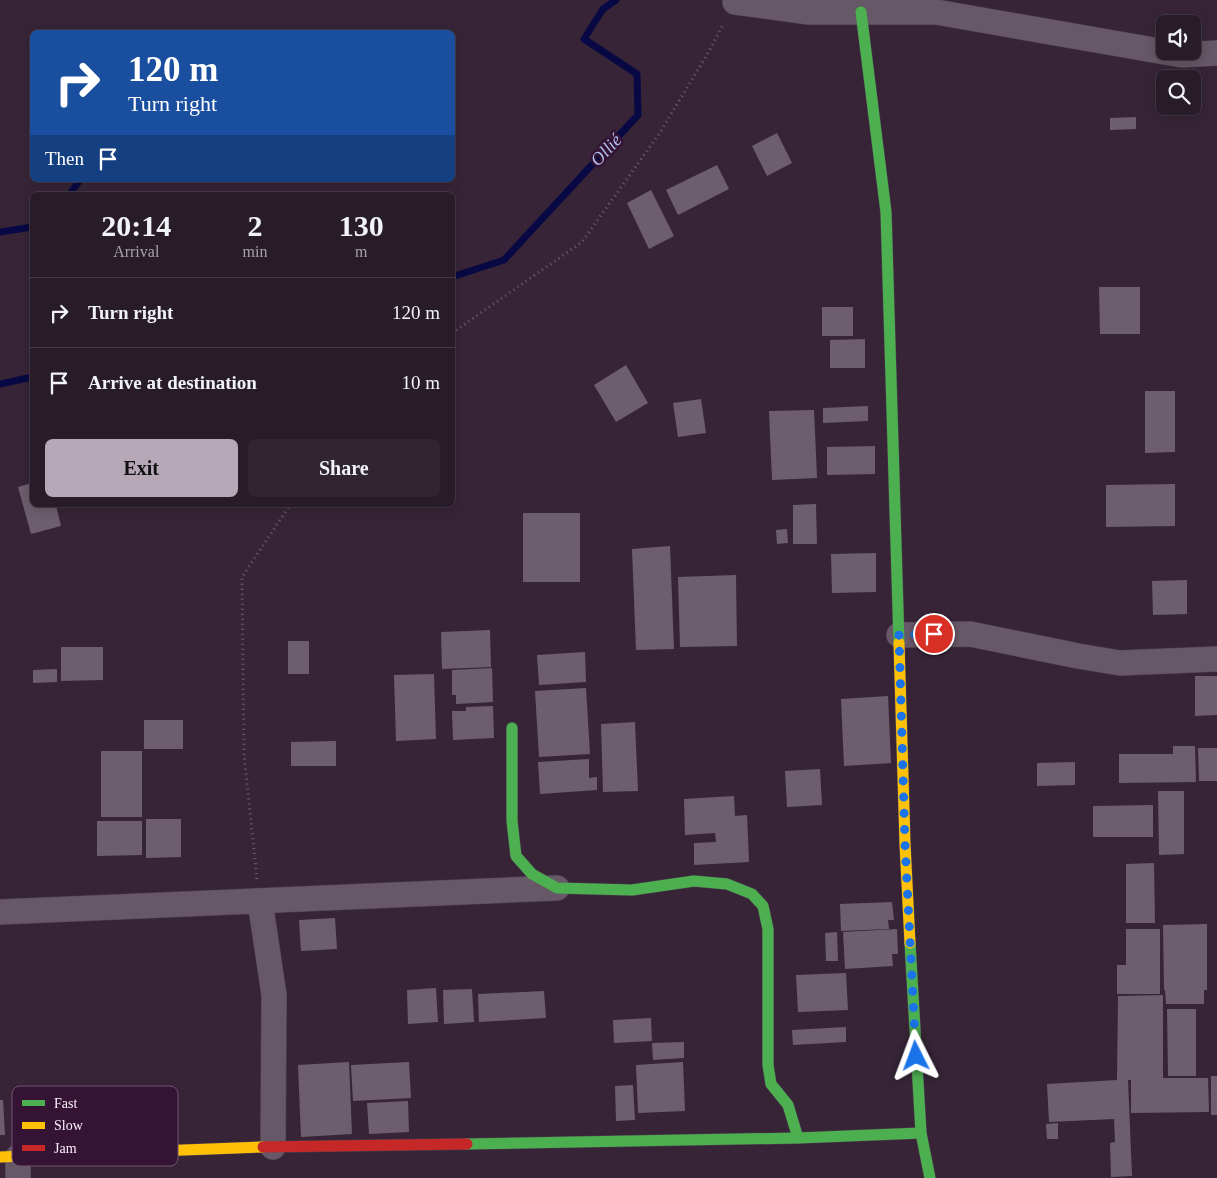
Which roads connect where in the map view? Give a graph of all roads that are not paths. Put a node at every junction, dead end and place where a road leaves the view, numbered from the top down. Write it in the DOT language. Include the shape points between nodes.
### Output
graph roads {
  1 [pos="735,2"];
  2 [pos="861,12"];
  3 [pos="1217,53"];
  4 [pos="899,635"];
  5 [pos="1217,660"];
  6 [pos="512,728"];
  7 [pos="557,888"];
  8 [pos="260,901"];
  9 [pos="0,912"];
  10 [pos="921,1133"];
  11 [pos="798,1138"];
  12 [pos="273,1147"];
  13 [pos="178,1153"];
  14 [pos="930,1178"];
  1 -- 2 [label="street" via="809,12"];
  2 -- 3 [label="street" via="936,12 1182,55"];
  2 -- 4 [label="street" via="886,212"];
  4 -- 5 [label="street" via="970,634 1120,663"];
  4 -- 10 [label="street" via="905,844"];
  6 -- 7 [label="street" via="512,820 516,856 532,874"];
  7 -- 8 [label="street"];
  7 -- 11 [label="street" via="632,890 694,881 727,884 752,894 763,906 768,929 768,1065 771,1084 788,1106"];
  8 -- 9 [label="street"];
  8 -- 12 [label="street" via="274,995"];
  10 -- 11 [label="street"];
  10 -- 14 [label="street"];
  11 -- 12 [label="street"];
  12 -- 13 [label="street"];
}
